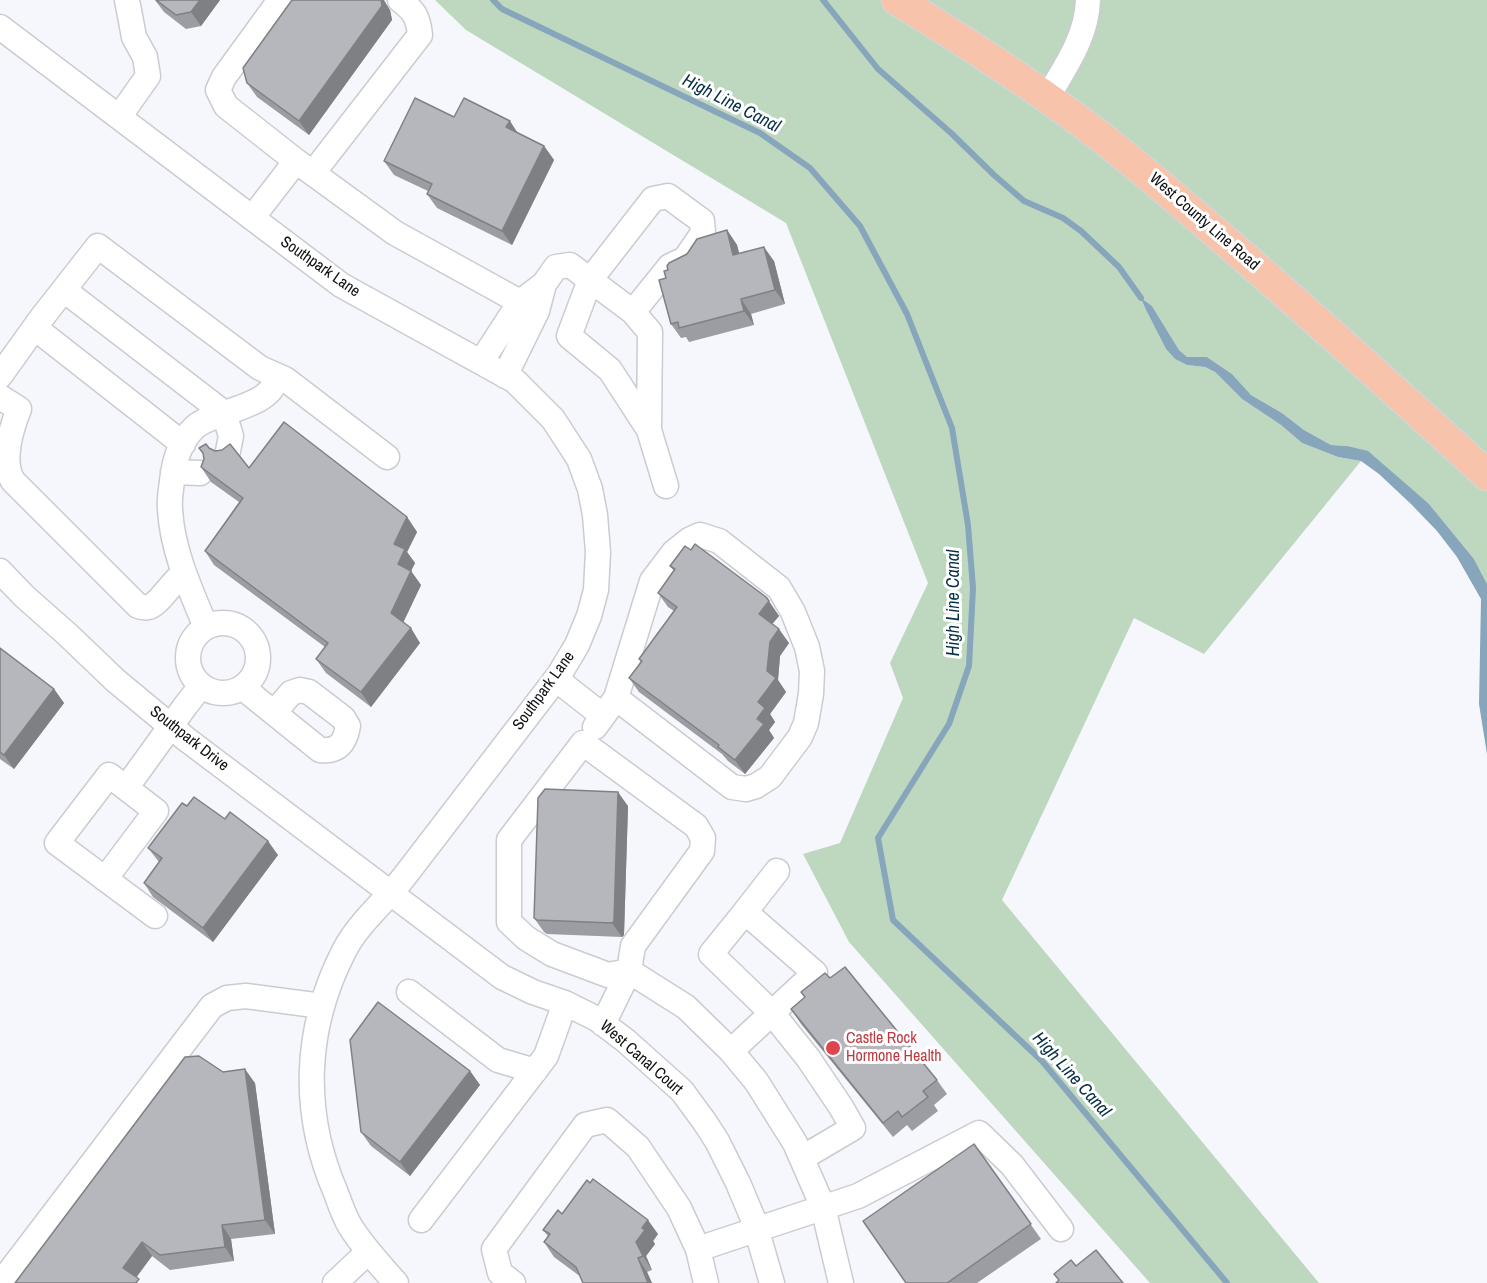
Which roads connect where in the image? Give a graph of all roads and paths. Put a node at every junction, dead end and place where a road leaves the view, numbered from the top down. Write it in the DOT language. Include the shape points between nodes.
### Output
graph roads {
  1 [pos="127,0"];
  2 [pos="280,0"];
  3 [pos="400,0"];
  4 [pos="897,0"];
  5 [pos="1088,0"];
  6 [pos="0,27"];
  7 [pos="1047,98"];
  8 [pos="119,117"];
  9 [pos="304,167"];
  10 [pos="252,218"];
  11 [pos="590,280"];
  12 [pos="544,284"];
  13 [pos="64,290"];
  14 [pos="520,302"];
  15 [pos="633,312"];
  16 [pos="35,328"];
  17 [pos="481,362"];
  18 [pos="275,375"];
  19 [pos="0,376"];
  20 [pos="505,376"];
  21 [pos="0,397"];
  22 [pos="224,413"];
  23 [pos="649,430"];
  24 [pos="183,444"];
  25 [pos="228,451"];
  26 [pos="387,457"];
  27 [pos="173,472"];
  28 [pos="200,473"];
  29 [pos="1487,475"];
  30 [pos="666,486"];
  31 [pos="0,571"];
  32 [pos="184,573"];
  33 [pos="206,627"];
  34 [pos="556,679"];
  35 [pos="201,686"];
  36 [pos="243,688"];
  37 [pos="610,707"];
  38 [pos="274,713"];
  39 [pos="171,726"];
  40 [pos="583,743"];
  41 [pos="126,788"];
  42 [pos="777,871"];
  43 [pos="105,879"];
  44 [pos="391,893"];
  45 [pos="746,912"];
  46 [pos="155,916"];
  47 [pos="629,971"];
  48 [pos="409,992"];
  49 [pos="565,1003"];
  50 [pos="322,1006"];
  51 [pos="772,1012"];
  52 [pos="603,1024"];
  53 [pos="731,1051"];
  54 [pos="535,1071"];
  55 [pos="802,1158"];
  56 [pos="823,1208"];
  57 [pos="421,1220"];
  58 [pos="756,1229"];
  59 [pos="1061,1229"];
  60 [pos="698,1249"];
  61 [pos="368,1252"];
  62 [pos="1,1283"];
  63 [pos="335,1283"];
  64 [pos="396,1283"];
  65 [pos="513,1283"];
  66 [pos="706,1283"];
  67 [pos="772,1283"];
  68 [pos="841,1283"];
  1 -- 8 [label="street" via="134,37 145,57 148,76"];
  2 -- 9 [label="street" via="218,90 226,106"];
  3 -- 9 [label="street" via="419,20 420,34"];
  4 -- 7 [label="main road, West County Line Road"];
  5 -- 7 [label="street" via="1081,38"];
  6 -- 8 [label="street, Southpark Lane"];
  7 -- 29 [label="main road, West County Line Road" via="1163,187"];
  8 -- 10 [label="street, Southpark Lane"];
  9 -- 10 [label="street"];
  9 -- 14 [label="street" via="395,233"];
  10 -- 17 [label="street, Southpark Lane" via="341,285"];
  11 -- 12 [label="street" via="570,266 556,267"];
  11 -- 15 [label="street"];
  11 -- 15 [label="street" via="653,199 668,196 702,220 703,233 685,259 670,266"];
  11 -- 23 [label="street" via="569,336 610,370"];
  12 -- 14 [label="street"];
  12 -- 20 [label="street" via="537,311"];
  13 -- 16 [label="street"];
  13 -- 18 [label="street" via="98,246 260,368"];
  13 -- 22 [label="street"];
  14 -- 17 [label="street"];
  15 -- 23 [label="street" via="650,332"];
  16 -- 19 [label="street"];
  16 -- 24 [label="street"];
  17 -- 20 [label="street, Southpark Lane"];
  18 -- 22 [label="street" via="276,381 268,394"];
  18 -- 26 [label="street"];
  20 -- 34 [label="street, Southpark Lane" via="554,419 579,459 595,515 596,590 577,645"];
  21 -- 32 [label="street" via="18,409 11,428 7,466 13,481 138,606 147,608 155,604"];
  22 -- 24 [label="street" via="195,427"];
  22 -- 25 [label="street" via="231,436"];
  23 -- 30 [label="street"];
  24 -- 27 [label="street"];
  27 -- 28 [label="street"];
  27 -- 32 [label="street" via="169,507 173,540"];
  31 -- 39 [label="street, Southpark Drive" via="115,680"];
  32 -- 33 [label="street"];
  33 -- 35 [label="street" via="197,634 188,655 189,667"];
  33 -- 36 [label="street" via="230,623 241,627 254,640 259,657 257,669"];
  34 -- 37 [label="street"];
  34 -- 44 [label="street, Southpark Lane"];
  35 -- 36 [label="street" via="222,694"];
  35 -- 39 [label="street"];
  36 -- 38 [label="street"];
  37 -- 37 [label="street" via="732,786 746,789 770,777 800,737 811,694 807,647 779,588 718,542 700,535 689,540 674,552 652,581"];
  37 -- 40 [label="street"];
  39 -- 41 [label="street"];
  39 -- 44 [label="street, Southpark Drive"];
  40 -- 47 [label="street" via="696,826 703,838 702,851 633,946"];
  40 -- 47 [label="street" via="509,840 509,922 552,954 608,975"];
  41 -- 43 [label="street" via="156,811"];
  41 -- 43 [label="street" via="109,775 57,843"];
  42 -- 45 [label="street"];
  43 -- 46 [label="street"];
  44 -- 49 [label="street, West Canal Court" via="502,977"];
  44 -- 50 [label="street, Southpark Lane" via="366,918 345,949"];
  45 -- 51 [label="street" via="711,954"];
  45 -- 51 [label="street" via="815,973"];
  47 -- 52 [label="street"];
  47 -- 53 [label="street" via="686,1007"];
  48 -- 54 [label="street" via="498,1060"];
  49 -- 52 [label="street, West Canal Court"];
  49 -- 54 [label="street" via="546,1056"];
  50 -- 61 [label="street, Southpark Lane" via="311,1067 316,1131 340,1204"];
  50 -- 62 [label="street" via="246,996 227,998 212,1006"];
  51 -- 53 [label="street"];
  51 -- 55 [label="street" via="808,1058 853,1128"];
  52 -- 58 [label="street, West Canal Court" via="682,1091 717,1142"];
  53 -- 55 [label="street" via="756,1081"];
  54 -- 57 [label="street"];
  55 -- 56 [label="street"];
  56 -- 58 [label="street"];
  56 -- 59 [label="street" via="858,1196 979,1133 1012,1165"];
  56 -- 68 [label="street"];
  58 -- 60 [label="street"];
  58 -- 67 [label="street, West Canal Court"];
  60 -- 65 [label="street" via="679,1208 638,1147 607,1120 585,1125 494,1249 500,1273"];
  60 -- 66 [label="street"];
  61 -- 63 [label="street"];
  61 -- 64 [label="street, Southpark Lane"];
}
